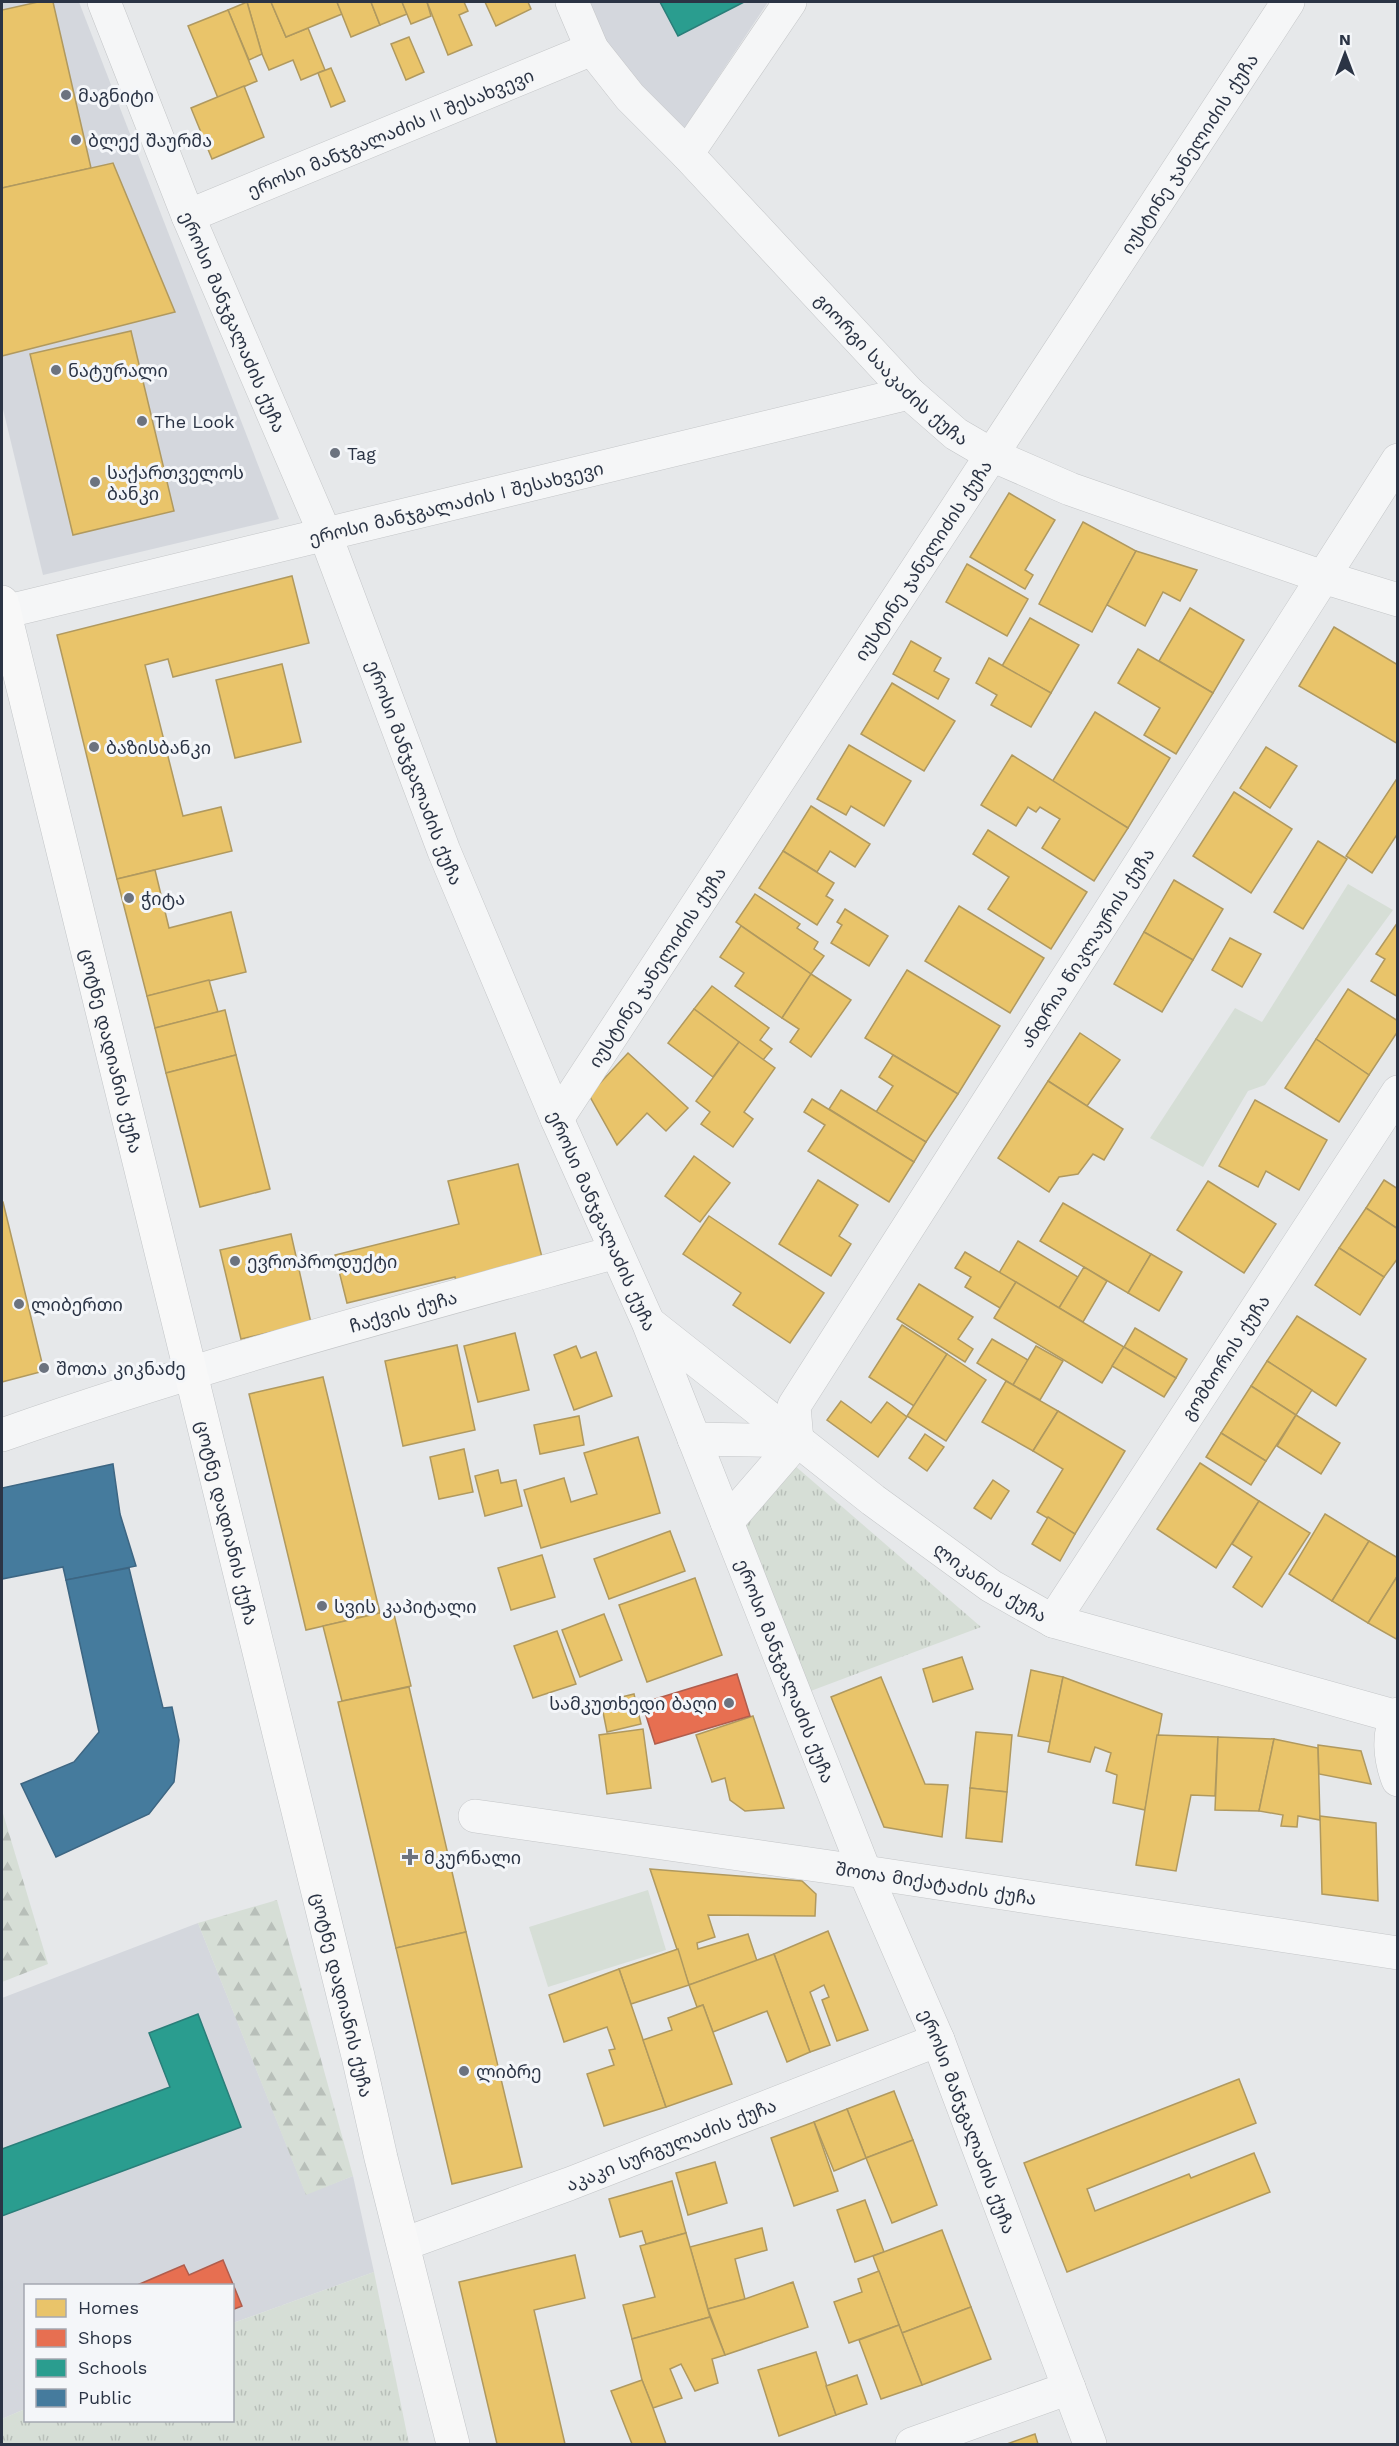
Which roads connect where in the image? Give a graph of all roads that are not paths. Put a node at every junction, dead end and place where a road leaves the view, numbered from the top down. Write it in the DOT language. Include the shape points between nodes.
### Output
graph roads {
  1 [pos="104,2"];
  2 [pos="572,2"];
  3 [pos="790,2"];
  4 [pos="1284,3"];
  5 [pos="592,49"];
  6 [pos="687,154"];
  7 [pos="188,216"];
  8 [pos="909,393"];
  9 [pos="992,455"];
  10 [pos="1398,460"];
  11 [pos="325,534"];
  12 [pos="1323,578"];
  13 [pos="1398,600"];
  14 [pos="3,607"];
  15 [pos="1398,1092"];
  16 [pos="557,1119"];
  17 [pos="616,1252"];
  18 [pos="648,1322"];
  19 [pos="190,1374"];
  20 [pos="744,1399"];
  21 [pos="690,1429"];
  22 [pos="2,1435"];
  23 [pos="797,1441"];
  24 [pos="727,1522"];
  25 [pos="1053,1621"];
  26 [pos="1397,1715"];
  27 [pos="1398,1780"];
  28 [pos="475,1816"];
  29 [pos="864,1872"];
  30 [pos="1398,1953"];
  31 [pos="938,2040"];
  32 [pos="404,2244"];
  33 [pos="1069,2388"];
  34 [pos="453,2445"];
  35 [pos="912,2445"];
  36 [pos="1090,2445"];
  1 -- 7 [label="street, ეროსი მანჯგალაძის ქუჩა"];
  2 -- 5 [label="street, გიორგი სააკაძის ქუჩა"];
  3 -- 6 [label="street"];
  4 -- 9 [label="street, იუსტინე ჯანელიძის ქუჩა"];
  5 -- 6 [label="street, გიორგი სააკაძის ქუჩა" via="630,97"];
  5 -- 7 [label="street, ეროსი მანჯგალაძის II შესახვევი"];
  6 -- 8 [label="street, გიორგი სააკაძის ქუჩა"];
  7 -- 11 [label="street, ეროსი მანჯგალაძის ქუჩა"];
  8 -- 9 [label="street, გიორგი სააკაძის ქუჩა" via="956,434"];
  8 -- 11 [label="street, ეროსი მანჯგალაძის I შესახვევი"];
  9 -- 12 [label="street, გიორგი სააკაძის ქუჩა" via="1070,489"];
  9 -- 16 [label="street, იუსტინე ჯანელიძის ქუჩა"];
  10 -- 12 [label="street, ანდრია წიკლაურის ქუჩა"];
  11 -- 14 [label="street, ეროსი მანჯგალაძის I შესახვევი"];
  11 -- 16 [label="street, ეროსი მანჯგალაძის ქუჩა" via="444,851"];
  12 -- 13 [label="street, გიორგი სააკაძის ქუჩა"];
  12 -- 23 [label="street, ანდრია წიკლაურის ქუჩა" via="795,1406"];
  14 -- 19 [label="main road, ცოტნე დადიანის ქუჩა"];
  15 -- 25 [label="street, გომბორის ქუჩა"];
  16 -- 17 [label="street, ეროსი მანჯგალაძის ქუჩა"];
  17 -- 18 [label="street, ეროსი მანჯგალაძის ქუჩა"];
  17 -- 19 [label="street, ჩაქვის ქუჩა"];
  18 -- 20 [label="street, ლიკანის ქუჩა"];
  18 -- 21 [label="street, ეროსი მანჯგალაძის ქუჩა"];
  19 -- 22 [label="street, ჩაქვის ქუჩა"];
  19 -- 32 [label="main road, ცოტნე დადიანის ქუჩა"];
  20 -- 21 [label="street" via="715,1400"];
  20 -- 23 [label="street, ლიკანის ქუჩა"];
  21 -- 23 [label="street"];
  21 -- 24 [label="street, ეროსი მანჯგალაძის ქუჩა"];
  23 -- 24 [label="street"];
  23 -- 25 [label="street, ლიკანის ქუჩა" via="991,1586"];
  24 -- 29 [label="street, ეროსი მანჯგალაძის ქუჩა"];
  25 -- 26 [label="street, ლიკანის ქუჩა"];
  26 -- 27 [label="street" via="1390,1751"];
  28 -- 29 [label="street, შოთა მიქატაძის ქუჩა"];
  29 -- 30 [label="street, შოთა მიქატაძის ქუჩა"];
  29 -- 31 [label="street, ეროსი მანჯგალაძის ქუჩა"];
  31 -- 32 [label="street, აკაკი სურგულაძის ქუჩა"];
  31 -- 33 [label="street, ეროსი მანჯგალაძის ქუჩა"];
  32 -- 34 [label="main road, ცოტნე დადიანის ქუჩა"];
  33 -- 35 [label="street"];
  33 -- 36 [label="street, ეროსი მანჯგალაძის ქუჩა"];
}
